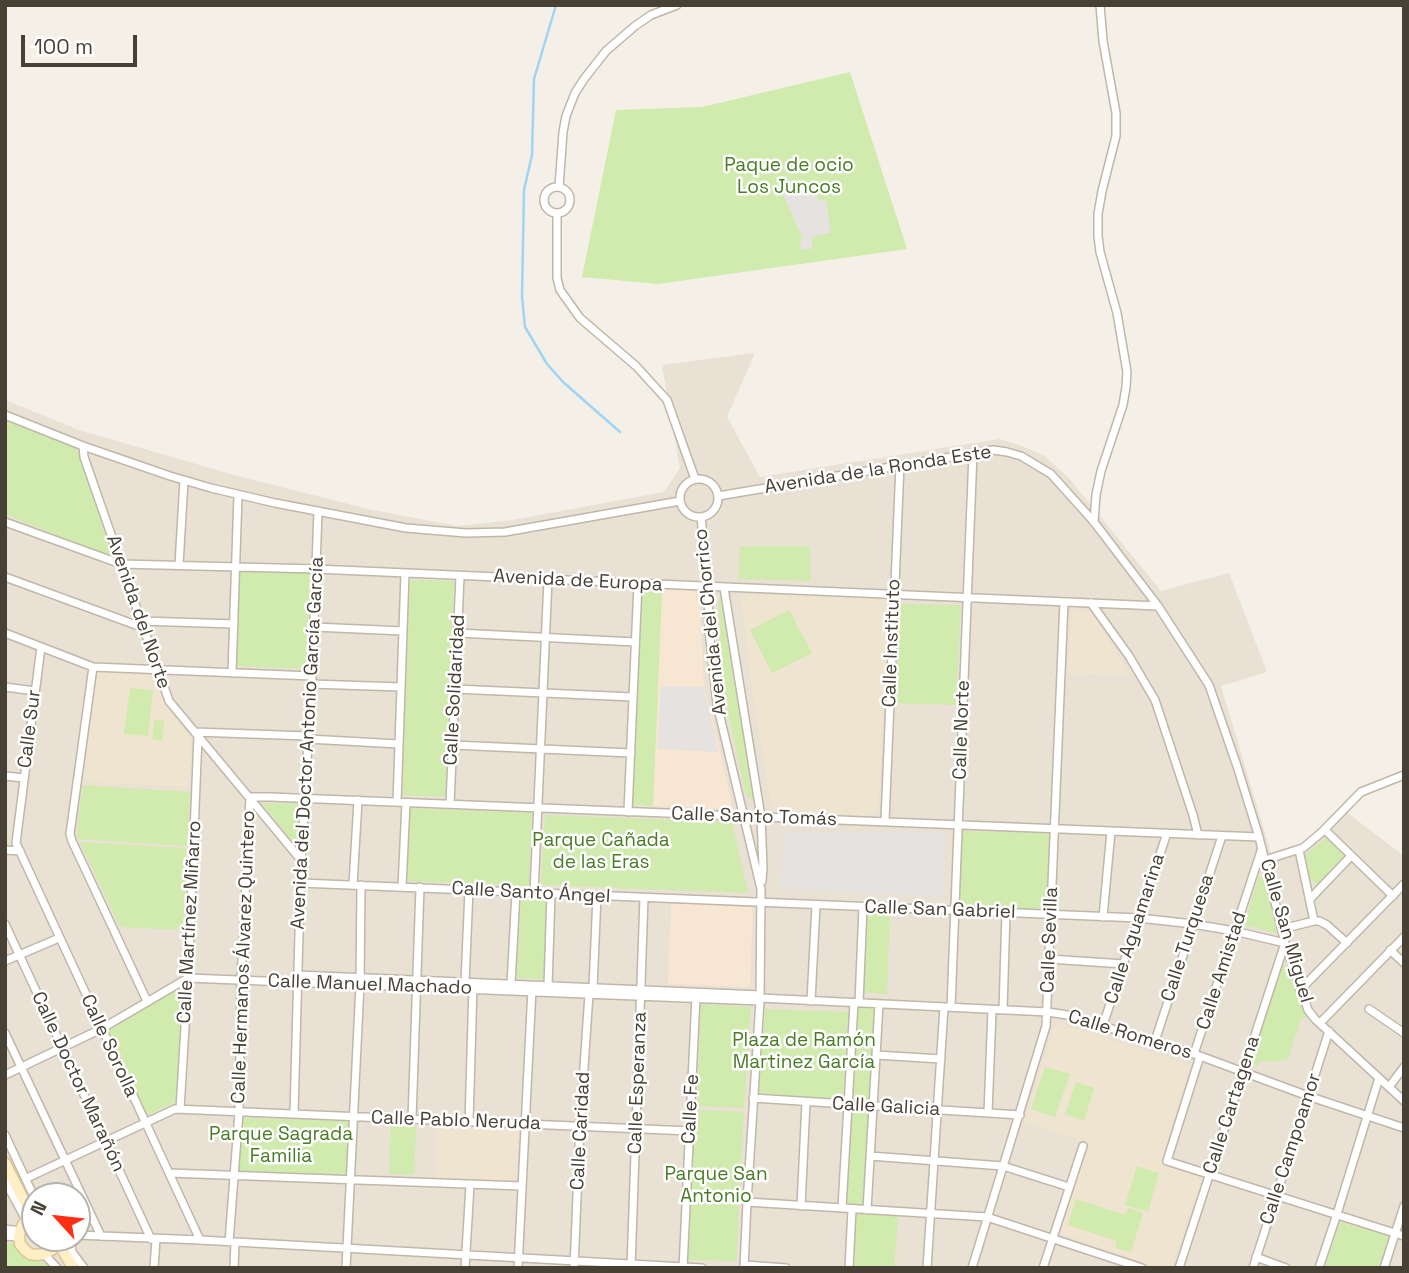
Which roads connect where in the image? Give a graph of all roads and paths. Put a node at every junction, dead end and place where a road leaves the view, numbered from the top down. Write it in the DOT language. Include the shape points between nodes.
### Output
graph roads {
  1 [pos="677,5"];
  2 [pos="1100,5"];
  3 [pos="559,187"];
  4 [pos="557,214"];
  5 [pos="5,415"];
  6 [pos="83,446"];
  7 [pos="973,453"];
  8 [pos="900,465"];
  9 [pos="695,479"];
  10 [pos="184,480"];
  11 [pos="239,495"];
  12 [pos="718,496"];
  13 [pos="680,501"];
  14 [pos="318,511"];
  15 [pos="701,517"];
  16 [pos="1094,522"];
  17 [pos="5,523"];
  18 [pos="121,564"];
  19 [pos="179,565"];
  20 [pos="236,567"];
  21 [pos="316,569"];
  22 [pos="405,573"];
  23 [pos="460,576"];
  24 [pos="5,577"];
  25 [pos="548,580"];
  26 [pos="638,584"];
  27 [pos="708,587"];
  28 [pos="724,588"];
  29 [pos="894,595"];
  30 [pos="967,598"];
  31 [pos="1064,602"];
  32 [pos="1091,603"];
  33 [pos="1158,606"];
  34 [pos="234,624"];
  35 [pos="143,625"];
  36 [pos="314,627"];
  37 [pos="403,631"];
  38 [pos="5,633"];
  39 [pos="458,633"];
  40 [pos="545,638"];
  41 [pos="635,642"];
  42 [pos="41,647"];
  43 [pos="93,667"];
  44 [pos="159,670"];
  45 [pos="232,673"];
  46 [pos="312,680"];
  47 [pos="5,687"];
  48 [pos="401,687"];
  49 [pos="455,689"];
  50 [pos="35,691"];
  51 [pos="543,693"];
  52 [pos="633,697"];
  53 [pos="197,734"];
  54 [pos="308,737"];
  55 [pos="399,744"];
  56 [pos="453,745"];
  57 [pos="540,749"];
  58 [pos="631,753"];
  59 [pos="1404,775"];
  60 [pos="5,776"];
  61 [pos="24,778"];
  62 [pos="250,797"];
  63 [pos="304,798"];
  64 [pos="358,800"];
  65 [pos="402,802"];
  66 [pos="450,804"];
  67 [pos="537,808"];
  68 [pos="628,812"];
  69 [pos="744,817"];
  70 [pos="761,817"];
  71 [pos="885,821"];
  72 [pos="958,825"];
  73 [pos="1055,829"];
  74 [pos="1325,830"];
  75 [pos="1111,831"];
  76 [pos="1167,833"];
  77 [pos="1198,835"];
  78 [pos="1222,836"];
  79 [pos="1259,837"];
  80 [pos="1262,848"];
  81 [pos="5,850"];
  82 [pos="1298,850"];
  83 [pos="20,851"];
  84 [pos="1351,856"];
  85 [pos="1265,860"];
  86 [pos="301,861"];
  87 [pos="301,883"];
  88 [pos="1404,884"];
  89 [pos="357,885"];
  90 [pos="402,887"];
  91 [pos="420,887"];
  92 [pos="761,888"];
  93 [pos="469,890"];
  94 [pos="516,892"];
  95 [pos="534,893"];
  96 [pos="551,894"];
  97 [pos="1392,895"];
  98 [pos="597,896"];
  99 [pos="644,898"];
  100 [pos="1310,899"];
  101 [pos="761,903"];
  102 [pos="816,905"];
  103 [pos="863,907"];
  104 [pos="955,911"];
  105 [pos="1006,913"];
  106 [pos="1050,915"];
  107 [pos="1103,917"];
  108 [pos="1139,918"];
  109 [pos="1314,921"];
  110 [pos="5,924"];
  111 [pos="1193,924"];
  112 [pos="1282,929"];
  113 [pos="1234,931"];
  114 [pos="1404,937"];
  115 [pos="59,938"];
  116 [pos="1285,943"];
  117 [pos="1347,943"];
  118 [pos="1390,950"];
  119 [pos="19,955"];
  120 [pos="1049,959"];
  121 [pos="5,961"];
  122 [pos="1404,963"];
  123 [pos="1124,964"];
  124 [pos="188,978"];
  125 [pos="298,979"];
  126 [pos="241,980"];
  127 [pos="360,981"];
  128 [pos="417,984"];
  129 [pos="512,984"];
  130 [pos="470,985"];
  131 [pos="548,986"];
  132 [pos="532,988"];
  133 [pos="1300,990"];
  134 [pos="591,991"];
  135 [pos="641,993"];
  136 [pos="696,996"];
  137 [pos="760,998"];
  138 [pos="148,1001"];
  139 [pos="811,1001"];
  140 [pos="856,1003"];
  141 [pos="879,1004"];
  142 [pos="947,1007"];
  143 [pos="1369,1009"];
  144 [pos="992,1010"];
  145 [pos="1003,1010"];
  146 [pos="1048,1012"];
  147 [pos="1320,1023"];
  148 [pos="1103,1026"];
  149 [pos="101,1029"];
  150 [pos="1329,1031"];
  151 [pos="5,1033"];
  152 [pos="1404,1033"];
  153 [pos="1154,1041"];
  154 [pos="62,1048"];
  155 [pos="876,1055"];
  156 [pos="1197,1055"];
  157 [pos="940,1059"];
  158 [pos="22,1067"];
  159 [pos="1404,1067"];
  160 [pos="1243,1072"];
  161 [pos="5,1075"];
  162 [pos="1380,1078"];
  163 [pos="1389,1087"];
  164 [pos="1308,1096"];
  165 [pos="753,1098"];
  166 [pos="1404,1101"];
  167 [pos="806,1102"];
  168 [pos="847,1105"];
  169 [pos="873,1105"];
  170 [pos="180,1109"];
  171 [pos="937,1110"];
  172 [pos="239,1112"];
  173 [pos="988,1113"];
  174 [pos="294,1114"];
  175 [pos="1020,1115"];
  176 [pos="1368,1116"];
  177 [pos="353,1117"];
  178 [pos="412,1119"];
  179 [pos="469,1122"];
  180 [pos="146,1123"];
  181 [pos="525,1124"];
  182 [pos="580,1126"];
  183 [pos="1404,1128"];
  184 [pos="636,1129"];
  185 [pos="690,1131"];
  186 [pos="5,1135"];
  187 [pos="106,1142"];
  188 [pos="1083,1146"];
  189 [pos="870,1156"];
  190 [pos="65,1161"];
  191 [pos="934,1161"];
  192 [pos="5,1163"];
  193 [pos="1003,1166"];
  194 [pos="169,1173"];
  195 [pos="1209,1174"];
  196 [pos="234,1175"];
  197 [pos="27,1178"];
  198 [pos="350,1179"];
  199 [pos="5,1181"];
  200 [pos="29,1182"];
  201 [pos="470,1185"];
  202 [pos="522,1186"];
  203 [pos="1069,1187"];
  204 [pos="21,1195"];
  205 [pos="1277,1195"];
  206 [pos="747,1202"];
  207 [pos="801,1206"];
  208 [pos="1404,1206"];
  209 [pos="842,1208"];
  210 [pos="852,1209"];
  211 [pos="867,1210"];
  212 [pos="21,1213"];
  213 [pos="930,1213"];
  214 [pos="1337,1214"];
  215 [pos="987,1217"];
  216 [pos="21,1226"];
  217 [pos="1400,1234"];
  218 [pos="5,1236"];
  219 [pos="91,1236"];
  220 [pos="101,1236"];
  221 [pos="1052,1238"];
  222 [pos="153,1239"];
  223 [pos="200,1240"];
  224 [pos="232,1242"];
  225 [pos="347,1249"];
  226 [pos="27,1252"];
  227 [pos="48,1252"];
  228 [pos="72,1252"];
  229 [pos="44,1254"];
  230 [pos="466,1255"];
  231 [pos="1256,1257"];
  232 [pos="518,1258"];
  233 [pos="1114,1258"];
  234 [pos="574,1264"];
  235 [pos="631,1266"];
  236 [pos="683,1267"];
  237 [pos="744,1267"];
  238 [pos="57,1268"];
  239 [pos="72,1268"];
  240 [pos="84,1268"];
  241 [pos="154,1268"];
  242 [pos="234,1268"];
  243 [pos="346,1268"];
  244 [pos="465,1268"];
  245 [pos="518,1268"];
  246 [pos="702,1268"];
  247 [pos="786,1268"];
  248 [pos="849,1268"];
  249 [pos="927,1268"];
  250 [pos="972,1268"];
  251 [pos="1043,1268"];
  252 [pos="1111,1268"];
  253 [pos="1142,1268"];
  254 [pos="1179,1268"];
  255 [pos="1253,1268"];
  256 [pos="1286,1268"];
  257 [pos="1319,1268"];
  258 [pos="1384,1268"];
  1 -- 3 [label="street" via="635,26 606,51 584,79 566,116"];
  2 -- 16 [label="street" via="1116,136 1102,191 1098,236 1118,313 1127,380 1101,471"];
  3 -- 4 [label="street" via="568,192 570,201"];
  3 -- 4 [label="street" via="549,189 543,198 547,209"];
  4 -- 9 [label="street" via="560,290 580,318 667,400"];
  5 -- 6 [label="street"];
  6 -- 10 [label="street"];
  6 -- 18 [label="street, Avenida del Norte"];
  7 -- 8 [label="street, Avenida de la Ronda Este"];
  7 -- 16 [label="street, Avenida de la Ronda Este" via="1007,452 1038,465"];
  7 -- 30 [label="street, Calle Norte"];
  8 -- 12 [label="street, Avenida de la Ronda Este"];
  8 -- 29 [label="street, Calle Instituto"];
  9 -- 12 [label="street" via="708,481"];
  9 -- 13 [label="street" via="682,490"];
  10 -- 11 [label="street"];
  10 -- 19 [label="street"];
  11 -- 14 [label="street"];
  11 -- 20 [label="street"];
  12 -- 15 [label="street" via="716,508"];
  13 -- 14 [label="street" via="505,531 466,533 407,528"];
  13 -- 15 [label="street" via="685,512"];
  14 -- 21 [label="street, Avenida del Doctor Antonio García García"];
  15 -- 27 [label="street, Avenida del Chorrico"];
  16 -- 33 [label="street, Avenida de la Ronda Este"];
  17 -- 18 [label="street, Avenida de Europa"];
  18 -- 19 [label="street, Avenida de Europa"];
  18 -- 35 [label="street, Avenida del Norte"];
  19 -- 20 [label="street, Avenida de Europa"];
  20 -- 21 [label="street, Avenida de Europa"];
  20 -- 34 [label="street"];
  21 -- 22 [label="street, Avenida de Europa"];
  21 -- 36 [label="street, Avenida del Doctor Antonio García García"];
  22 -- 23 [label="street, Avenida de Europa"];
  22 -- 37 [label="street"];
  23 -- 25 [label="street, Avenida de Europa"];
  23 -- 39 [label="street, Calle Solidaridad"];
  24 -- 35 [label="street"];
  25 -- 26 [label="street, Avenida de Europa"];
  25 -- 40 [label="street"];
  26 -- 27 [label="street, Avenida de Europa"];
  26 -- 41 [label="street"];
  27 -- 28 [label="street, Avenida de Europa"];
  27 -- 69 [label="street, Avenida del Chorrico" via="716,704"];
  28 -- 29 [label="street, Avenida de Europa"];
  28 -- 70 [label="street, Avenida del Chorrico"];
  29 -- 30 [label="street, Avenida de Europa"];
  29 -- 71 [label="street, Calle Instituto"];
  30 -- 31 [label="street, Avenida de Europa"];
  30 -- 72 [label="street, Calle Norte"];
  31 -- 32 [label="street, Avenida de Europa"];
  31 -- 73 [label="street, Calle Sevilla"];
  32 -- 33 [label="street, Avenida de Europa"];
  32 -- 77 [label="street" via="1155,699"];
  33 -- 79 [label="street, Calle San Miguel" via="1209,685"];
  34 -- 35 [label="street"];
  34 -- 45 [label="street"];
  35 -- 44 [label="street, Avenida del Norte"];
  36 -- 37 [label="street"];
  36 -- 46 [label="street, Avenida del Doctor Antonio García García"];
  37 -- 48 [label="street"];
  38 -- 42 [label="street"];
  39 -- 40 [label="street"];
  39 -- 49 [label="street, Calle Solidaridad"];
  40 -- 41 [label="street"];
  40 -- 51 [label="street"];
  41 -- 52 [label="street"];
  42 -- 43 [label="street"];
  42 -- 50 [label="street, Calle Sur"];
  43 -- 44 [label="street"];
  43 -- 138 [label="street" via="70,834"];
  44 -- 45 [label="street"];
  44 -- 53 [label="street, Avenida del Norte" via="169,701"];
  45 -- 46 [label="street"];
  46 -- 48 [label="street"];
  46 -- 54 [label="street, Avenida del Doctor Antonio García García"];
  47 -- 50 [label="street"];
  48 -- 55 [label="street"];
  49 -- 51 [label="street"];
  49 -- 56 [label="street, Calle Solidaridad"];
  50 -- 61 [label="street, Calle Sur"];
  51 -- 52 [label="street"];
  51 -- 57 [label="street"];
  52 -- 58 [label="street"];
  53 -- 54 [label="street"];
  53 -- 62 [label="street, Avenida del Norte"];
  53 -- 124 [label="street, Calle Martínez Miñarro"];
  54 -- 55 [label="street"];
  54 -- 63 [label="street, Avenida del Doctor Antonio García García"];
  55 -- 65 [label="street"];
  56 -- 57 [label="street"];
  56 -- 66 [label="street, Calle Solidaridad"];
  57 -- 58 [label="street"];
  57 -- 67 [label="street"];
  58 -- 68 [label="street"];
  59 -- 74 [label="street" via="1361,792"];
  60 -- 61 [label="street"];
  61 -- 83 [label="street, Calle Sur" via="16,843"];
  62 -- 63 [label="street, Calle Santo Tomás"];
  62 -- 86 [label="street, Avenida del Norte"];
  62 -- 126 [label="street, Calle Hermanos Álvarez Quintero"];
  63 -- 64 [label="street, Calle Santo Tomás"];
  63 -- 86 [label="street, Avenida del Doctor Antonio García García"];
  64 -- 65 [label="street, Calle Santo Tomás"];
  64 -- 89 [label="street"];
  65 -- 66 [label="street, Calle Santo Tomás"];
  65 -- 90 [label="street"];
  66 -- 67 [label="street, Calle Santo Tomás"];
  67 -- 68 [label="street, Calle Santo Tomás"];
  67 -- 95 [label="street"];
  68 -- 69 [label="street, Calle Santo Tomás"];
  69 -- 70 [label="street, Calle Santo Tomás"];
  69 -- 92 [label="street, Avenida del Chorrico"];
  70 -- 71 [label="street, Calle Santo Tomás"];
  70 -- 92 [label="street, Avenida del Chorrico"];
  71 -- 72 [label="street, Calle Santo Tomás"];
  72 -- 73 [label="street, Calle Santo Tomás"];
  72 -- 104 [label="street, Calle Norte"];
  73 -- 75 [label="street, Calle Santo Tomás"];
  73 -- 106 [label="street, Calle Sevilla"];
  74 -- 82 [label="street"];
  74 -- 84 [label="street"];
  75 -- 76 [label="street, Calle Santo Tomás"];
  75 -- 107 [label="street"];
  76 -- 77 [label="street, Calle Santo Tomás"];
  76 -- 108 [label="street, Calle Aguamarina"];
  77 -- 78 [label="street, Calle Santo Tomás"];
  78 -- 79 [label="street, Calle Santo Tomás"];
  78 -- 111 [label="street, Calle Turquesa"];
  79 -- 80 [label="street, Calle San Miguel"];
  80 -- 85 [label="street, Calle San Miguel"];
  80 -- 113 [label="street, Calle Amistad"];
  81 -- 83 [label="street"];
  82 -- 85 [label="street"];
  82 -- 100 [label="street"];
  83 -- 115 [label="street, Calle Sorolla"];
  84 -- 97 [label="street"];
  84 -- 100 [label="street"];
  85 -- 112 [label="street, Calle San Miguel"];
  86 -- 87 [label="street, Avenida del Doctor Antonio García García"];
  87 -- 89 [label="street, Calle Santo Ángel"];
  87 -- 125 [label="street, Avenida del Doctor Antonio García García"];
  88 -- 97 [label="street"];
  89 -- 90 [label="street, Calle Santo Ángel"];
  89 -- 127 [label="street"];
  90 -- 91 [label="street, Calle Santo Ángel"];
  91 -- 93 [label="street, Calle Santo Ángel"];
  91 -- 128 [label="street"];
  92 -- 101 [label="street, Avenida del Chorrico"];
  93 -- 94 [label="street, Calle Santo Ángel"];
  93 -- 130 [label="street"];
  94 -- 95 [label="street, Calle Santo Ángel"];
  94 -- 129 [label="street"];
  95 -- 96 [label="street, Calle Santo Ángel"];
  96 -- 98 [label="street, Calle Santo Ángel"];
  96 -- 131 [label="street"];
  97 -- 117 [label="street"];
  98 -- 99 [label="street, Calle Santo Ángel"];
  98 -- 134 [label="street, Calle Caridad"];
  99 -- 101 [label="street, Calle Santo Ángel"];
  99 -- 135 [label="street, Calle Esperanza"];
  100 -- 109 [label="street"];
  101 -- 102 [label="street, Calle San Gabriel"];
  101 -- 137 [label="street, Avenida del Chorrico"];
  102 -- 103 [label="street, Calle San Gabriel"];
  102 -- 139 [label="street"];
  103 -- 104 [label="street, Calle San Gabriel"];
  103 -- 140 [label="street"];
  104 -- 105 [label="street, Calle San Gabriel"];
  104 -- 142 [label="street, Calle Norte"];
  105 -- 106 [label="street, Calle San Gabriel"];
  105 -- 145 [label="street"];
  106 -- 107 [label="street, Calle San Gabriel"];
  106 -- 120 [label="street, Calle Sevilla"];
  107 -- 108 [label="street, Calle San Gabriel"];
  108 -- 111 [label="street, Calle San Gabriel"];
  108 -- 123 [label="street, Calle Aguamarina"];
  109 -- 112 [label="street"];
  109 -- 117 [label="street" via="1327,925"];
  110 -- 119 [label="street, Calle Doctor Marañón"];
  111 -- 113 [label="street, Calle San Gabriel"];
  111 -- 153 [label="street, Calle Turquesa"];
  112 -- 116 [label="street, Calle San Miguel"];
  113 -- 116 [label="street, Calle San Gabriel"];
  113 -- 156 [label="street, Calle Amistad"];
  114 -- 118 [label="street"];
  115 -- 119 [label="street"];
  115 -- 149 [label="street, Calle Sorolla"];
  116 -- 133 [label="street, Calle San Miguel"];
  116 -- 160 [label="street, Calle Cartagena"];
  117 -- 133 [label="street"];
  118 -- 122 [label="street"];
  118 -- 147 [label="street"];
  119 -- 121 [label="street"];
  119 -- 154 [label="street, Calle Doctor Marañón"];
  120 -- 123 [label="street"];
  120 -- 146 [label="street, Calle Sevilla"];
  123 -- 148 [label="street, Calle Aguamarina"];
  124 -- 126 [label="street, Calle Manuel Machado"];
  124 -- 138 [label="street"];
  124 -- 170 [label="street, Calle Martínez Miñarro"];
  125 -- 126 [label="street, Calle Manuel Machado"];
  125 -- 127 [label="street, Calle Manuel Machado"];
  125 -- 174 [label="street, Avenida del Doctor Antonio García García"];
  126 -- 172 [label="street, Calle Hermanos Álvarez Quintero"];
  127 -- 128 [label="street, Calle Manuel Machado"];
  127 -- 177 [label="street"];
  128 -- 130 [label="street, Calle Manuel Machado"];
  128 -- 178 [label="street"];
  129 -- 130 [label="street, Calle Manuel Machado"];
  129 -- 132 [label="street, Calle Manuel Machado"];
  130 -- 132 [label="street, Calle Manuel Machado"];
  130 -- 179 [label="street"];
  131 -- 132 [label="street, Calle Manuel Machado"];
  131 -- 134 [label="street, Calle Manuel Machado"];
  132 -- 134 [label="street, Calle Manuel Machado"];
  132 -- 181 [label="street"];
  133 -- 147 [label="street, Calle San Miguel" via="1308,1010"];
  134 -- 135 [label="street, Calle Manuel Machado"];
  134 -- 182 [label="street, Calle Caridad"];
  135 -- 136 [label="street, Calle Manuel Machado"];
  135 -- 184 [label="street, Calle Esperanza"];
  136 -- 137 [label="street, Calle Manuel Machado"];
  136 -- 185 [label="street, Calle Fe"];
  137 -- 139 [label="street, Calle Romeros"];
  137 -- 165 [label="street, Avenida del Chorrico"];
  138 -- 149 [label="street"];
  139 -- 140 [label="street, Calle Romeros"];
  140 -- 141 [label="street, Calle Romeros"];
  140 -- 168 [label="street"];
  141 -- 142 [label="street, Calle Romeros"];
  141 -- 155 [label="street"];
  142 -- 144 [label="street, Calle Romeros"];
  142 -- 157 [label="street, Calle Norte"];
  143 -- 152 [label="street"];
  144 -- 145 [label="street, Calle Romeros"];
  144 -- 173 [label="street"];
  145 -- 146 [label="street, Calle Romeros"];
  146 -- 148 [label="street, Calle Romeros"];
  146 -- 175 [label="street, Calle Sevilla"];
  147 -- 150 [label="street, Calle San Miguel"];
  148 -- 153 [label="street, Calle Romeros"];
  149 -- 154 [label="street"];
  149 -- 180 [label="street, Calle Sorolla"];
  150 -- 162 [label="street, Calle San Miguel"];
  150 -- 164 [label="street, Calle Campoamor"];
  151 -- 158 [label="street"];
  153 -- 156 [label="street, Calle Romeros"];
  154 -- 158 [label="street"];
  154 -- 187 [label="street, Calle Doctor Marañón"];
  155 -- 157 [label="street"];
  155 -- 169 [label="street"];
  156 -- 160 [label="street, Calle Romeros"];
  156 -- 195 [label="street, Calle Amistad" via="1167,1161"];
  157 -- 171 [label="street, Calle Norte"];
  158 -- 161 [label="street"];
  158 -- 190 [label="street"];
  159 -- 163 [label="street"];
  160 -- 164 [label="street, Calle Romeros"];
  160 -- 195 [label="street, Calle Cartagena"];
  162 -- 163 [label="street, Calle San Miguel"];
  162 -- 176 [label="street"];
  163 -- 166 [label="street, Calle San Miguel"];
  164 -- 176 [label="street, Calle Romeros"];
  164 -- 205 [label="street, Calle Campoamor"];
  165 -- 167 [label="street, Calle Galicia"];
  165 -- 206 [label="street, Avenida del Chorrico"];
  167 -- 168 [label="street, Calle Galicia"];
  167 -- 207 [label="street"];
  168 -- 169 [label="street, Calle Galicia"];
  168 -- 209 [label="street"];
  169 -- 171 [label="street, Calle Galicia"];
  169 -- 189 [label="street"];
  170 -- 172 [label="street, Calle Pablo Neruda"];
  170 -- 180 [label="street, Calle Pablo Neruda"];
  171 -- 173 [label="street, Calle Galicia"];
  171 -- 191 [label="street, Calle Norte"];
  172 -- 174 [label="street, Calle Pablo Neruda"];
  172 -- 196 [label="street, Calle Hermanos Álvarez Quintero"];
  173 -- 175 [label="street, Calle Galicia"];
  174 -- 177 [label="street, Calle Pablo Neruda"];
  175 -- 193 [label="street, Calle Sevilla"];
  176 -- 183 [label="street, Calle Romeros"];
  176 -- 214 [label="street"];
  177 -- 178 [label="street, Calle Pablo Neruda"];
  177 -- 198 [label="street"];
  178 -- 179 [label="street, Calle Pablo Neruda"];
  179 -- 181 [label="street, Calle Pablo Neruda"];
  180 -- 187 [label="street, Calle Pablo Neruda"];
  180 -- 194 [label="street, Calle Sorolla"];
  181 -- 182 [label="street, Calle Pablo Neruda"];
  181 -- 202 [label="street"];
  182 -- 184 [label="street, Calle Pablo Neruda"];
  182 -- 234 [label="street, Calle Caridad"];
  184 -- 185 [label="street, Calle Pablo Neruda"];
  184 -- 235 [label="street, Calle Esperanza"];
  185 -- 236 [label="street, Calle Fe"];
  186 -- 197 [label="street"];
  187 -- 190 [label="street, Calle Pablo Neruda"];
  187 -- 222 [label="street, Calle Doctor Marañón"];
  188 -- 203 [label="street"];
  189 -- 191 [label="street"];
  189 -- 211 [label="street"];
  190 -- 197 [label="street, Calle Pablo Neruda"];
  190 -- 220 [label="street"];
  191 -- 193 [label="street"];
  191 -- 213 [label="street, Calle Norte"];
  192 -- 204 [label="main road"];
  193 -- 203 [label="street"];
  193 -- 215 [label="street, Calle Sevilla"];
  194 -- 196 [label="street"];
  194 -- 223 [label="street, Calle Sorolla"];
  195 -- 205 [label="street"];
  195 -- 254 [label="street, Calle Cartagena"];
  196 -- 198 [label="street"];
  196 -- 224 [label="street, Calle Hermanos Álvarez Quintero"];
  197 -- 200 [label="street"];
  198 -- 201 [label="street"];
  198 -- 225 [label="street"];
  199 -- 212 [label="street"];
  201 -- 202 [label="street"];
  201 -- 230 [label="street"];
  202 -- 232 [label="street"];
  203 -- 221 [label="street"];
  205 -- 214 [label="street"];
  205 -- 231 [label="street, Calle Campoamor"];
  206 -- 207 [label="street"];
  206 -- 237 [label="street, Avenida del Chorrico"];
  207 -- 209 [label="street"];
  208 -- 217 [label="street"];
  209 -- 210 [label="street"];
  210 -- 211 [label="street"];
  210 -- 248 [label="street"];
  211 -- 213 [label="street"];
  213 -- 215 [label="street"];
  213 -- 249 [label="street, Calle Norte"];
  214 -- 217 [label="street"];
  214 -- 257 [label="street"];
  215 -- 221 [label="street"];
  215 -- 250 [label="street, Calle Sevilla"];
  216 -- 218 [label="street"];
  217 -- 258 [label="street"];
  219 -- 220 [label="street"];
  220 -- 222 [label="street"];
  221 -- 233 [label="street"];
  221 -- 251 [label="street"];
  222 -- 223 [label="street"];
  222 -- 241 [label="street"];
  223 -- 224 [label="street"];
  224 -- 225 [label="street"];
  224 -- 242 [label="street, Calle Hermanos Álvarez Quintero"];
  225 -- 230 [label="street"];
  225 -- 243 [label="street"];
  226 -- 229 [label="main road"];
  227 -- 229 [label="main road"];
  228 -- 240 [label="street"];
  229 -- 238 [label="street"];
  229 -- 239 [label="main road"];
  230 -- 232 [label="street"];
  230 -- 244 [label="street"];
  231 -- 255 [label="street, Calle Campoamor"];
  231 -- 256 [label="street"];
  232 -- 234 [label="street"];
  232 -- 245 [label="street"];
  233 -- 252 [label="street"];
  233 -- 253 [label="street"];
  234 -- 235 [label="street"];
  235 -- 236 [label="street"];
  236 -- 246 [label="street"];
  237 -- 247 [label="street"];
}
